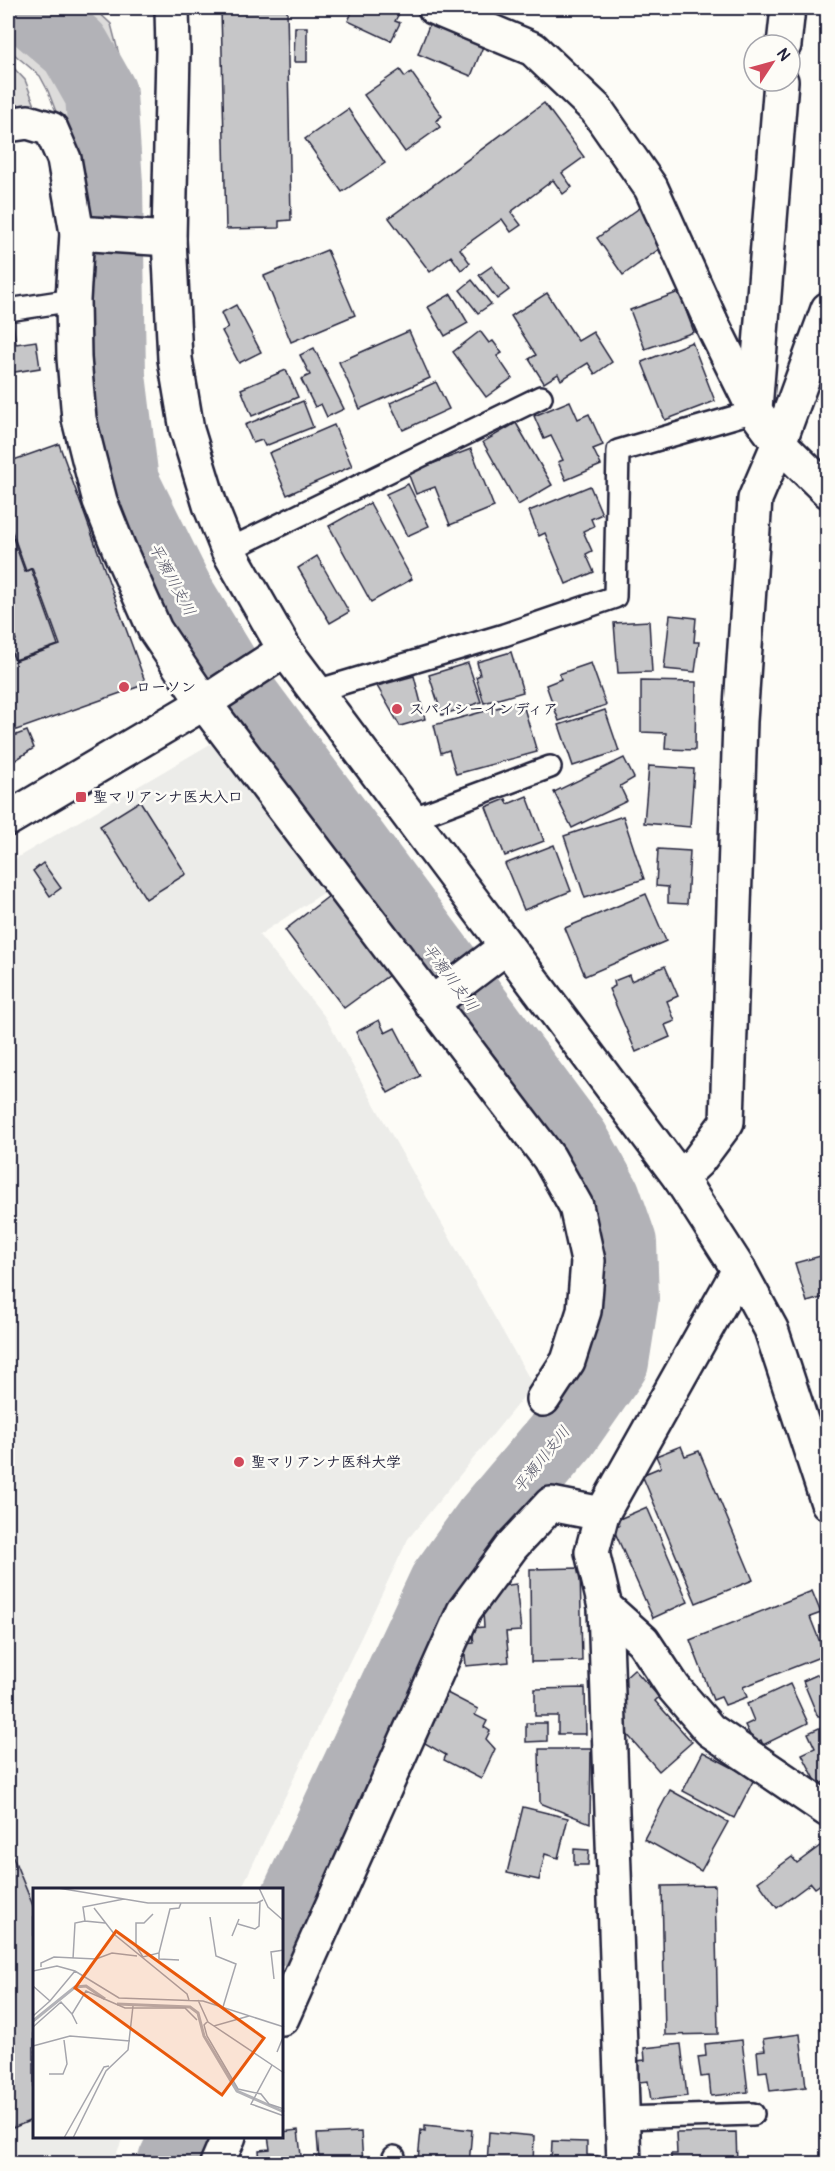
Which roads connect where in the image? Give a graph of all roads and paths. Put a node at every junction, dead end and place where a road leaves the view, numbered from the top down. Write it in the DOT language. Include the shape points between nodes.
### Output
graph roads {
  1 [pos="172,8"];
  2 [pos="435,8"];
  3 [pos="788,8"];
  4 [pos="785,33"];
  5 [pos="780,93"];
  6 [pos="8,125"];
  7 [pos="84,233"];
  8 [pos="169,239"];
  9 [pos="73,300"];
  10 [pos="828,309"];
  11 [pos="8,310"];
  12 [pos="541,397"];
  13 [pos="755,411"];
  14 [pos="779,443"];
  15 [pos="828,490"];
  16 [pos="228,550"];
  17 [pos="285,650"];
  18 [pos="316,692"];
  19 [pos="212,697"];
  20 [pos="550,767"];
  21 [pos="8,819"];
  22 [pos="411,819"];
  23 [pos="506,946"];
  24 [pos="437,999"];
  25 [pos="680,1178"];
  26 [pos="739,1270"];
  27 [pos="543,1399"];
  28 [pos="828,1503"];
  29 [pos="602,1514"];
  30 [pos="605,1607"];
  31 [pos="828,1810"];
  32 [pos="284,2014"];
  33 [pos="753,2114"];
  34 [pos="622,2118"];
  35 [pos="228,2138"];
  36 [pos="217,2163"];
  37 [pos="624,2163"];
  1 -- 8 [label="street"];
  2 -- 13 [label="street" via="533,49 596,109 651,188"];
  3 -- 4 [label="street"];
  5 -- 13 [label="street"];
  6 -- 7 [label="street" via="28,122 51,129 64,159"];
  7 -- 8 [label="street"];
  7 -- 9 [label="street"];
  8 -- 16 [label="street" via="175,358 188,430"];
  9 -- 11 [label="lane"];
  9 -- 19 [label="street" via="79,419 100,501 155,630"];
  10 -- 14 [label="street"];
  12 -- 16 [label="lane"];
  13 -- 14 [label="street"];
  13 -- 18 [label="lane" via="618,451 615,597"];
  14 -- 15 [label="street"];
  14 -- 25 [label="street" via="754,499 740,721 727,1122"];
  16 -- 17 [label="street"];
  17 -- 18 [label="street"];
  17 -- 19 [label="street"];
  18 -- 22 [label="street"];
  19 -- 21 [label="street"];
  19 -- 24 [label="street"];
  20 -- 22 [label="lane"];
  22 -- 23 [label="street"];
  23 -- 24 [label="street"];
  23 -- 25 [label="street"];
  24 -- 27 [label="street" via="549,1158 576,1206 588,1261 584,1311 568,1361"];
  25 -- 26 [label="street"];
  26 -- 28 [label="street" via="771,1329"];
  26 -- 29 [label="street"];
  29 -- 30 [label="street" via="592,1552"];
  29 -- 32 [label="street" via="551,1504 512,1546 464,1611"];
  30 -- 31 [label="street" via="643,1641 674,1688 710,1730"];
  30 -- 34 [label="street"];
  33 -- 34 [label="lane"];
  34 -- 37 [label="street"];
  35 -- 36 [label="street"];
}
